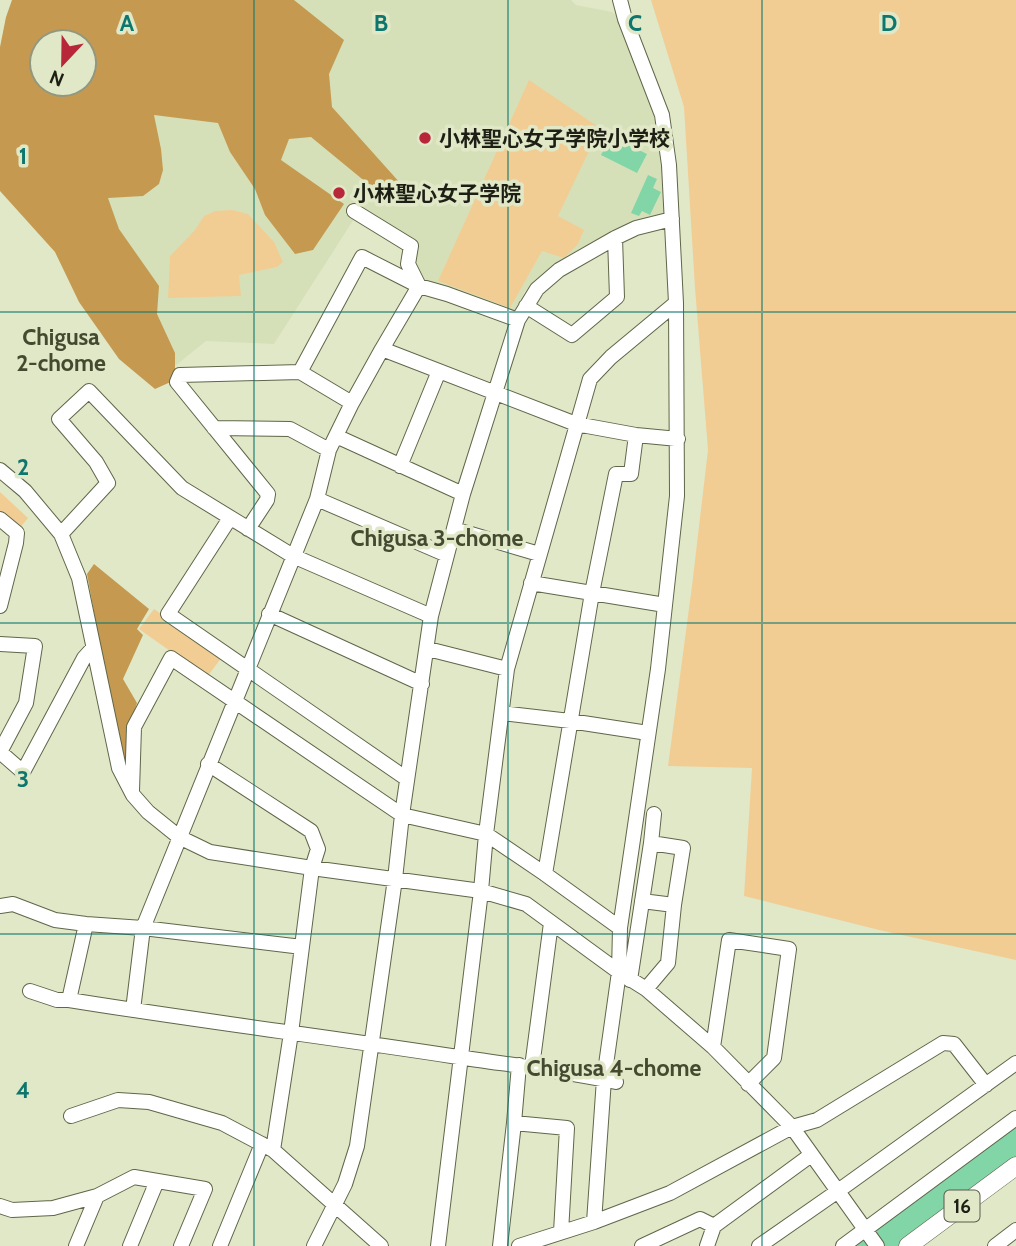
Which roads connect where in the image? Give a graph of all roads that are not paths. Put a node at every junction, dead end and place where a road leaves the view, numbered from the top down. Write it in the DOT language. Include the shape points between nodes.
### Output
graph roads {
  1 [pos="620,0"];
  2 [pos="354,211"];
  3 [pos="672,219"];
  4 [pos="615,238"];
  5 [pos="419,286"];
  6 [pos="676,303"];
  7 [pos="526,306"];
  8 [pos="518,320"];
  9 [pos="382,349"];
  10 [pos="439,371"];
  11 [pos="300,372"];
  12 [pos="496,393"];
  13 [pos="352,403"];
  14 [pos="576,424"];
  15 [pos="214,428"];
  16 [pos="636,435"];
  17 [pos="336,436"];
  18 [pos="678,439"];
  19 [pos="329,450"];
  20 [pos="400,466"];
  21 [pos="0,470"];
  22 [pos="463,494"];
  23 [pos="317,499"];
  24 [pos="230,518"];
  25 [pos="0,519"];
  26 [pos="247,529"];
  27 [pos="454,529"];
  28 [pos="61,534"];
  29 [pos="539,554"];
  30 [pos="447,555"];
  31 [pos="293,556"];
  32 [pos="531,583"];
  33 [pos="592,593"];
  34 [pos="665,605"];
  35 [pos="0,606"];
  36 [pos="269,614"];
  37 [pos="431,617"];
  38 [pos="0,644"];
  39 [pos="93,648"];
  40 [pos="428,649"];
  41 [pos="247,669"];
  42 [pos="507,669"];
  43 [pos="422,684"];
  44 [pos="234,700"];
  45 [pos="502,713"];
  46 [pos="570,720"];
  47 [pos="648,733"];
  48 [pos="208,764"];
  49 [pos="407,779"];
  50 [pos="132,793"];
  51 [pos="654,814"];
  52 [pos="402,815"];
  53 [pos="486,834"];
  54 [pos="179,837"];
  55 [pos="651,844"];
  56 [pos="312,868"];
  57 [pos="545,874"];
  58 [pos="395,879"];
  59 [pos="481,891"];
  60 [pos="642,901"];
  61 [pos="0,905"];
  62 [pos="674,905"];
  63 [pos="551,923"];
  64 [pos="86,924"];
  65 [pos="143,928"];
  66 [pos="620,928"];
  67 [pos="302,947"];
  68 [pos="625,976"];
  69 [pos="646,989"];
  70 [pos="30,991"];
  71 [pos="69,1000"];
  72 [pos="133,1010"];
  73 [pos="291,1033"];
  74 [pos="372,1043"];
  75 [pos="712,1047"];
  76 [pos="461,1057"];
  77 [pos="1016,1063"];
  78 [pos="526,1066"];
  79 [pos="610,1080"];
  80 [pos="748,1084"];
  81 [pos="986,1085"];
  82 [pos="71,1116"];
  83 [pos="1016,1118"];
  84 [pos="514,1123"];
  85 [pos="792,1127"];
  86 [pos="268,1147"];
  87 [pos="811,1155"];
  88 [pos="1016,1166"];
  89 [pos="157,1181"];
  90 [pos="838,1191"];
  91 [pos="97,1196"];
  92 [pos="335,1205"];
  93 [pos="0,1206"];
  94 [pos="594,1222"];
  95 [pos="714,1226"];
  96 [pos="864,1230"];
  97 [pos="1016,1230"];
  98 [pos="561,1232"];
  99 [pos="76,1246"];
  100 [pos="130,1246"];
  101 [pos="181,1246"];
  102 [pos="220,1246"];
  103 [pos="314,1246"];
  104 [pos="380,1246"];
  105 [pos="438,1246"];
  106 [pos="499,1246"];
  107 [pos="519,1246"];
  108 [pos="642,1246"];
  109 [pos="707,1246"];
  110 [pos="759,1246"];
  111 [pos="843,1246"];
  112 [pos="877,1246"];
  113 [pos="908,1246"];
  114 [pos="995,1246"];
  1 -- 3 [label="street" via="662,115"];
  2 -- 5 [label="street" via="411,246 408,264"];
  3 -- 4 [label="street"];
  3 -- 6 [label="street"];
  4 -- 7 [label="street" via="559,270"];
  4 -- 7 [label="street" via="617,297 572,335"];
  5 -- 8 [label="street"];
  5 -- 9 [label="street"];
  5 -- 11 [label="street" via="362,257"];
  6 -- 14 [label="street" via="590,379"];
  6 -- 18 [label="street"];
  7 -- 8 [label="street"];
  8 -- 12 [label="street"];
  9 -- 10 [label="street"];
  9 -- 13 [label="street"];
  10 -- 12 [label="street"];
  10 -- 20 [label="street"];
  11 -- 13 [label="street"];
  11 -- 15 [label="street" via="180,375 177,382"];
  12 -- 14 [label="street"];
  12 -- 22 [label="street"];
  13 -- 17 [label="street"];
  14 -- 16 [label="street"];
  14 -- 29 [label="street"];
  15 -- 19 [label="street" via="290,429"];
  15 -- 26 [label="street" via="268,495"];
  16 -- 18 [label="street"];
  16 -- 33 [label="street" via="631,474 616,474"];
  17 -- 19 [label="street"];
  17 -- 20 [label="street"];
  18 -- 34 [label="street"];
  19 -- 23 [label="street"];
  20 -- 22 [label="street"];
  21 -- 28 [label="street" via="25,491"];
  22 -- 27 [label="street"];
  23 -- 30 [label="street"];
  23 -- 31 [label="street"];
  24 -- 26 [label="street"];
  24 -- 28 [label="street" via="182,488 89,391 59,419 108,483"];
  24 -- 41 [label="street" via="168,614"];
  25 -- 35 [label="street" via="17,533"];
  26 -- 31 [label="street"];
  27 -- 29 [label="street"];
  27 -- 30 [label="street"];
  28 -- 39 [label="street" via="79,578"];
  29 -- 32 [label="street"];
  30 -- 37 [label="street"];
  31 -- 36 [label="street"];
  31 -- 37 [label="street"];
  32 -- 33 [label="street"];
  32 -- 42 [label="street"];
  33 -- 34 [label="street"];
  33 -- 46 [label="street"];
  34 -- 47 [label="street"];
  36 -- 41 [label="street"];
  36 -- 43 [label="street"];
  37 -- 40 [label="street"];
  38 -- 39 [label="street" via="35,646 26,703 0,752 23,772"];
  39 -- 50 [label="street" via="119,768"];
  40 -- 42 [label="street"];
  40 -- 43 [label="street"];
  41 -- 44 [label="street"];
  41 -- 49 [label="street"];
  42 -- 45 [label="street"];
  43 -- 49 [label="street"];
  44 -- 48 [label="street"];
  44 -- 50 [label="street" via="171,658 134,727"];
  44 -- 52 [label="street"];
  45 -- 46 [label="street"];
  45 -- 53 [label="street"];
  46 -- 47 [label="street"];
  46 -- 57 [label="street"];
  47 -- 66 [label="street"];
  48 -- 54 [label="street"];
  48 -- 56 [label="street" via="312,831 318,849"];
  49 -- 52 [label="street"];
  50 -- 54 [label="street"];
  51 -- 55 [label="street"];
  52 -- 53 [label="street"];
  52 -- 58 [label="street"];
  53 -- 57 [label="street"];
  53 -- 59 [label="street"];
  54 -- 56 [label="street" via="210,852"];
  54 -- 65 [label="street"];
  55 -- 60 [label="street"];
  55 -- 62 [label="street" via="683,848"];
  56 -- 58 [label="street"];
  56 -- 67 [label="street"];
  57 -- 66 [label="street"];
  58 -- 59 [label="street"];
  58 -- 74 [label="street"];
  59 -- 63 [label="street" via="526,904"];
  59 -- 76 [label="street"];
  60 -- 62 [label="street"];
  60 -- 68 [label="street"];
  61 -- 64 [label="street" via="12,904 55,920"];
  62 -- 69 [label="street" via="668,963"];
  63 -- 68 [label="street"];
  63 -- 78 [label="street"];
  64 -- 65 [label="street"];
  64 -- 71 [label="street"];
  65 -- 67 [label="street"];
  65 -- 72 [label="street"];
  66 -- 68 [label="street"];
  67 -- 73 [label="street"];
  68 -- 69 [label="street"];
  68 -- 79 [label="street"];
  69 -- 75 [label="street"];
  70 -- 71 [label="street"];
  71 -- 72 [label="street"];
  72 -- 73 [label="street"];
  73 -- 74 [label="street"];
  73 -- 86 [label="street"];
  74 -- 76 [label="street"];
  74 -- 92 [label="street" via="357,1146"];
  75 -- 80 [label="street"];
  75 -- 80 [label="street" via="729,940 789,949 774,1058"];
  76 -- 78 [label="street"];
  76 -- 105 [label="street"];
  77 -- 81 [label="street"];
  78 -- 79 [label="street"];
  78 -- 84 [label="street"];
  79 -- 94 [label="street"];
  80 -- 85 [label="street"];
  81 -- 85 [label="street" via="954,1044 943,1043 817,1120"];
  81 -- 90 [label="street"];
  82 -- 86 [label="street" via="118,1100 149,1102 222,1124"];
  83 -- 96 [label="street"];
  84 -- 98 [label="street" via="567,1129"];
  84 -- 106 [label="street"];
  85 -- 87 [label="street"];
  85 -- 94 [label="street" via="670,1193"];
  86 -- 92 [label="street"];
  86 -- 102 [label="street"];
  87 -- 90 [label="street"];
  87 -- 95 [label="street"];
  88 -- 113 [label="main road, 16"];
  89 -- 91 [label="street" via="134,1177"];
  89 -- 100 [label="street"];
  89 -- 101 [label="street" via="205,1189"];
  90 -- 96 [label="street"];
  90 -- 110 [label="street"];
  91 -- 93 [label="street" via="53,1208 12,1210"];
  91 -- 99 [label="street"];
  92 -- 103 [label="street"];
  92 -- 104 [label="street"];
  94 -- 98 [label="street"];
  95 -- 108 [label="street" via="700,1219"];
  95 -- 109 [label="street"];
  96 -- 111 [label="street"];
  96 -- 112 [label="street"];
  97 -- 114 [label="street"];
  98 -- 107 [label="street"];
}
